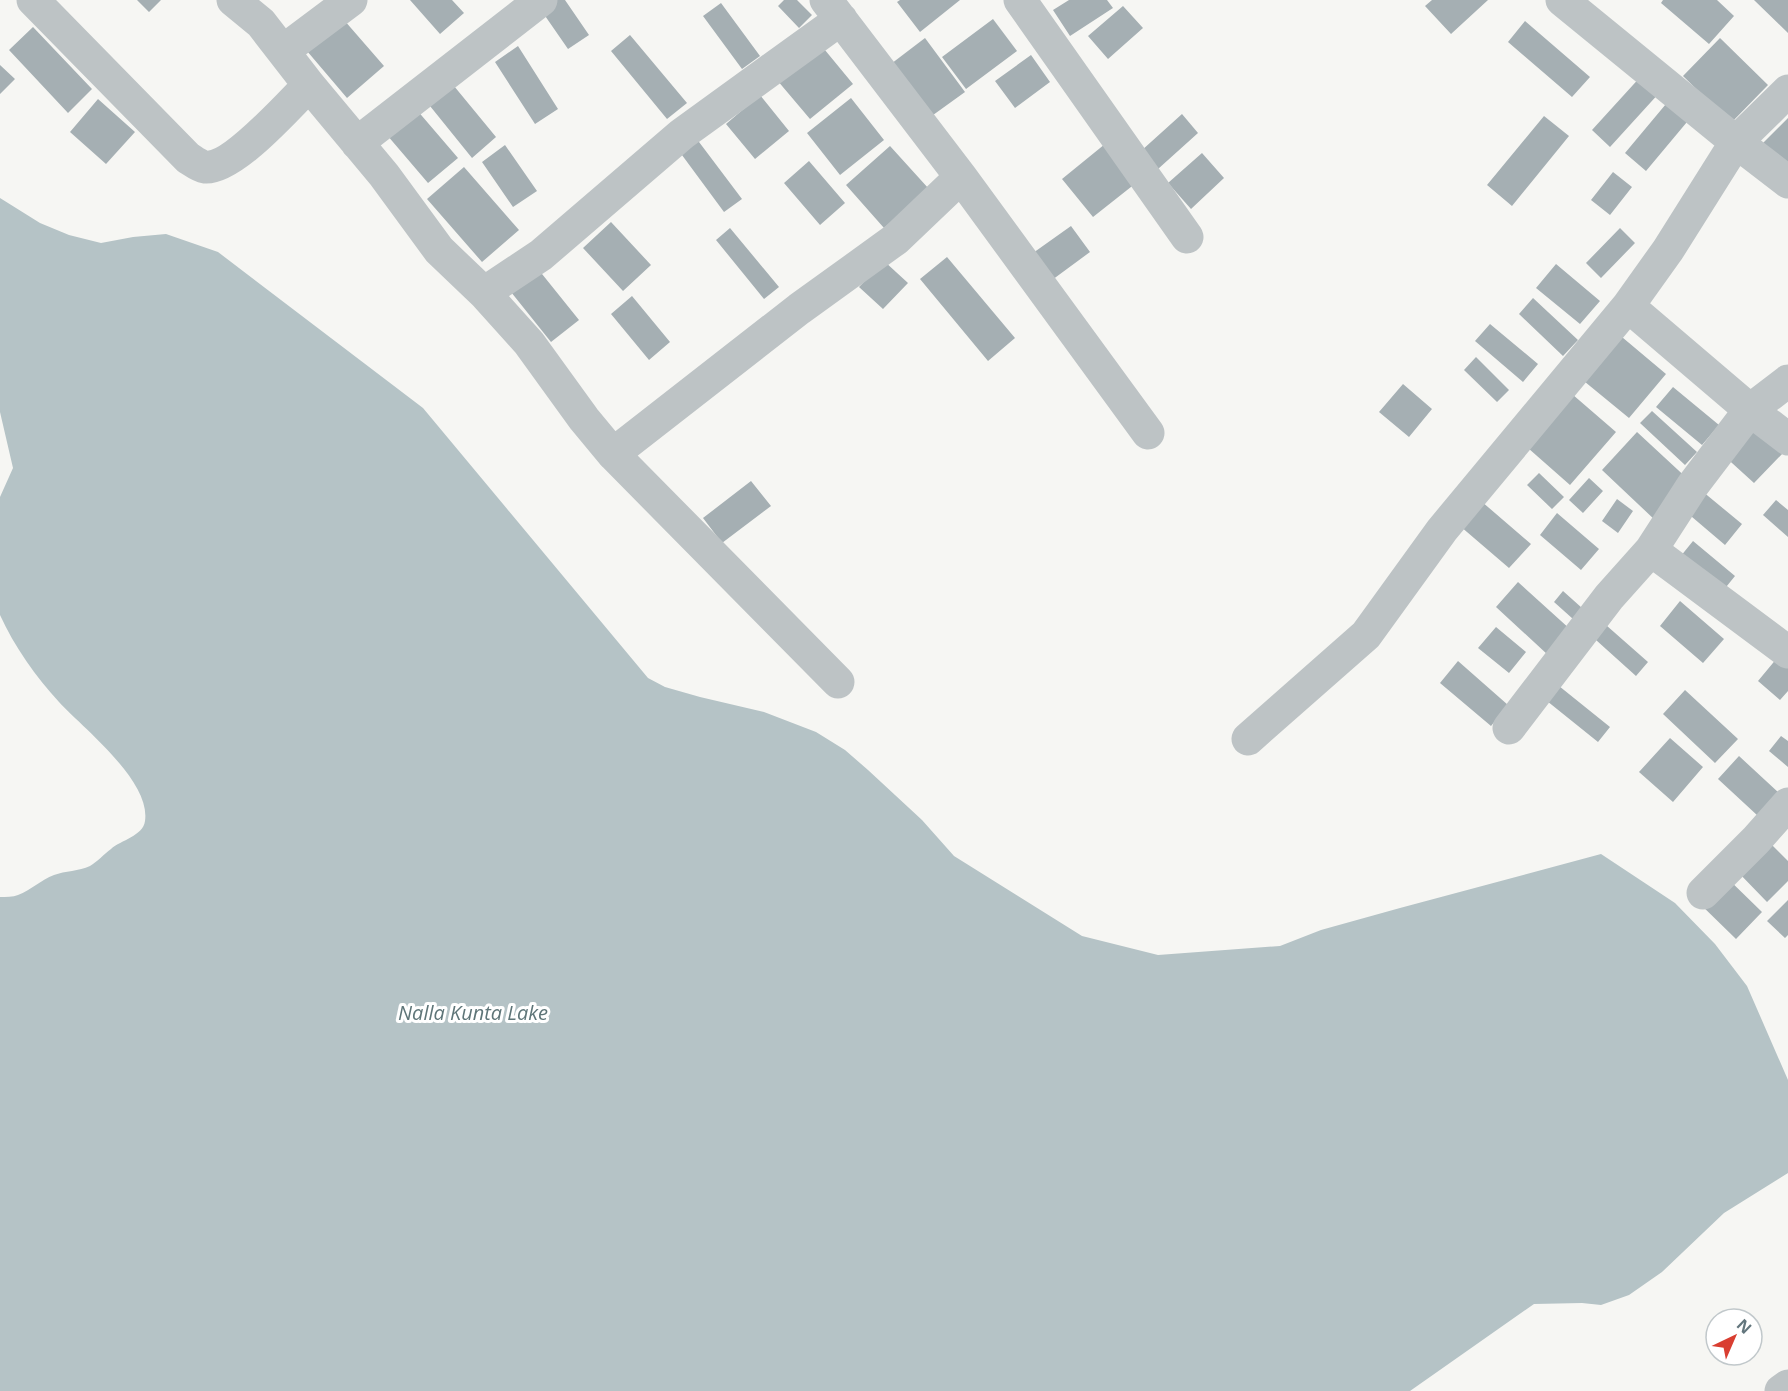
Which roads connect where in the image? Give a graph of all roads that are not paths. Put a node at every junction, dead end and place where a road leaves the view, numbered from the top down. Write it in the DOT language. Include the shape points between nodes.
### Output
graph roads {
  1 [pos="33,0"];
  2 [pos="233,0"];
  3 [pos="351,0"];
  4 [pos="541,0"];
  5 [pos="1020,0"];
  6 [pos="1562,0"];
  7 [pos="833,9"];
  8 [pos="283,51"];
  9 [pos="309,85"];
  10 [pos="1788,91"];
  11 [pos="1736,142"];
  12 [pos="357,143"];
  13 [pos="961,177"];
  14 [pos="1788,182"];
  15 [pos="1187,237"];
  16 [pos="484,293"];
  17 [pos="1628,306"];
  18 [pos="1788,381"];
  19 [pos="1750,410"];
  20 [pos="1148,433"];
  21 [pos="1788,439"];
  22 [pos="613,454"];
  23 [pos="1651,550"];
  24 [pos="1788,652"];
  25 [pos="838,682"];
  26 [pos="1509,728"];
  27 [pos="1248,739"];
  28 [pos="1788,804"];
  29 [pos="1703,893"];
  30 [pos="1788,1386"];
  31 [pos="1781,1391"];
  1 -- 9 [label="street" via="188,158 204,167 223,164 240,152"];
  2 -- 8 [label="street" via="261,23"];
  3 -- 8 [label="street"];
  4 -- 12 [label="street"];
  5 -- 15 [label="street"];
  6 -- 11 [label="street"];
  7 -- 13 [label="street"];
  7 -- 16 [label="street" via="541,255"];
  8 -- 9 [label="street"];
  9 -- 12 [label="street"];
  10 -- 11 [label="street"];
  11 -- 14 [label="street"];
  11 -- 17 [label="street"];
  12 -- 16 [label="street" via="440,250"];
  13 -- 20 [label="street"];
  13 -- 22 [label="street" via="896,239"];
  16 -- 22 [label="street" via="529,343"];
  17 -- 19 [label="street"];
  17 -- 27 [label="street" via="1442,530 1366,636"];
  18 -- 19 [label="street"];
  19 -- 21 [label="street"];
  19 -- 23 [label="street"];
  22 -- 25 [label="street"];
  23 -- 24 [label="street"];
  23 -- 26 [label="street" via="1609,597"];
  28 -- 29 [label="street"];
  30 -- 31 [label="street"];
}
